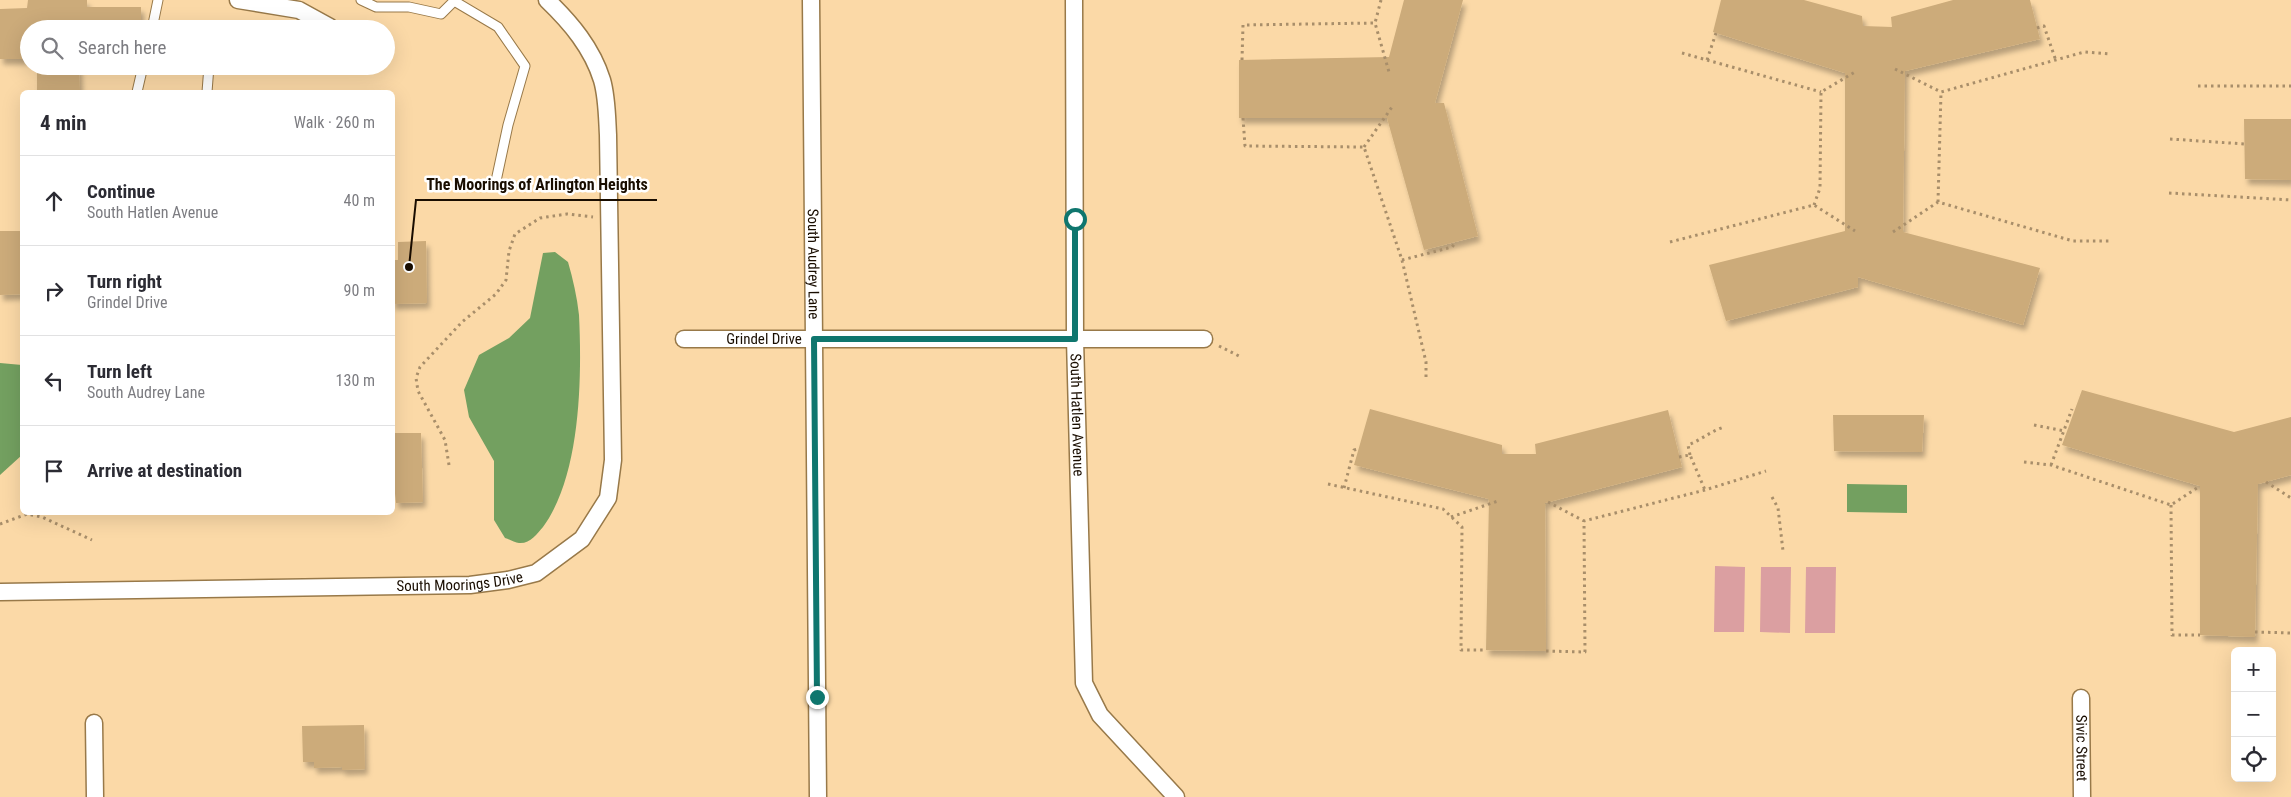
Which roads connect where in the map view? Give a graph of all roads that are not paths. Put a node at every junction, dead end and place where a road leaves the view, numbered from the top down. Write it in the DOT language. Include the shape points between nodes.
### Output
graph roads {
  1 [pos="158,0"];
  2 [pos="238,0"];
  3 [pos="361,0"];
  4 [pos="547,0"];
  5 [pos="811,0"];
  6 [pos="1074,0"];
  7 [pos="154,20"];
  8 [pos="317,20"];
  9 [pos="141,75"];
  10 [pos="208,75"];
  11 [pos="137,90"];
  12 [pos="207,90"];
  13 [pos="496,181"];
  14 [pos="684,339"];
  15 [pos="814,339"];
  16 [pos="1075,339"];
  17 [pos="1204,339"];
  18 [pos="0,592"];
  19 [pos="2081,698"];
  20 [pos="94,723"];
  21 [pos="94,797"];
  22 [pos="818,797"];
  23 [pos="1176,797"];
  24 [pos="2082,797"];
  1 -- 7 [label="lane"];
  2 -- 8 [label="street" via="299,10"];
  3 -- 13 [label="lane" via="376,7 409,7 441,14 454,1 498,26 525,66"];
  4 -- 18 [label="street, South Moorings Drive" via="576,30 589,50 602,81 608,135 613,460 608,498 582,539 536,573 470,585"];
  5 -- 15 [label="street, South Audrey Lane"];
  6 -- 16 [label="street, South Hatlen Avenue"];
  9 -- 11 [label="lane"];
  10 -- 12 [label="lane"];
  14 -- 15 [label="street, Grindel Drive"];
  15 -- 16 [label="street, Grindel Drive"];
  15 -- 22 [label="street, South Audrey Lane"];
  16 -- 17 [label="street, Grindel Drive"];
  16 -- 23 [label="street, South Hatlen Avenue" via="1084,683 1100,715"];
  19 -- 24 [label="street, Sivic Street"];
  20 -- 21 [label="street"];
}
